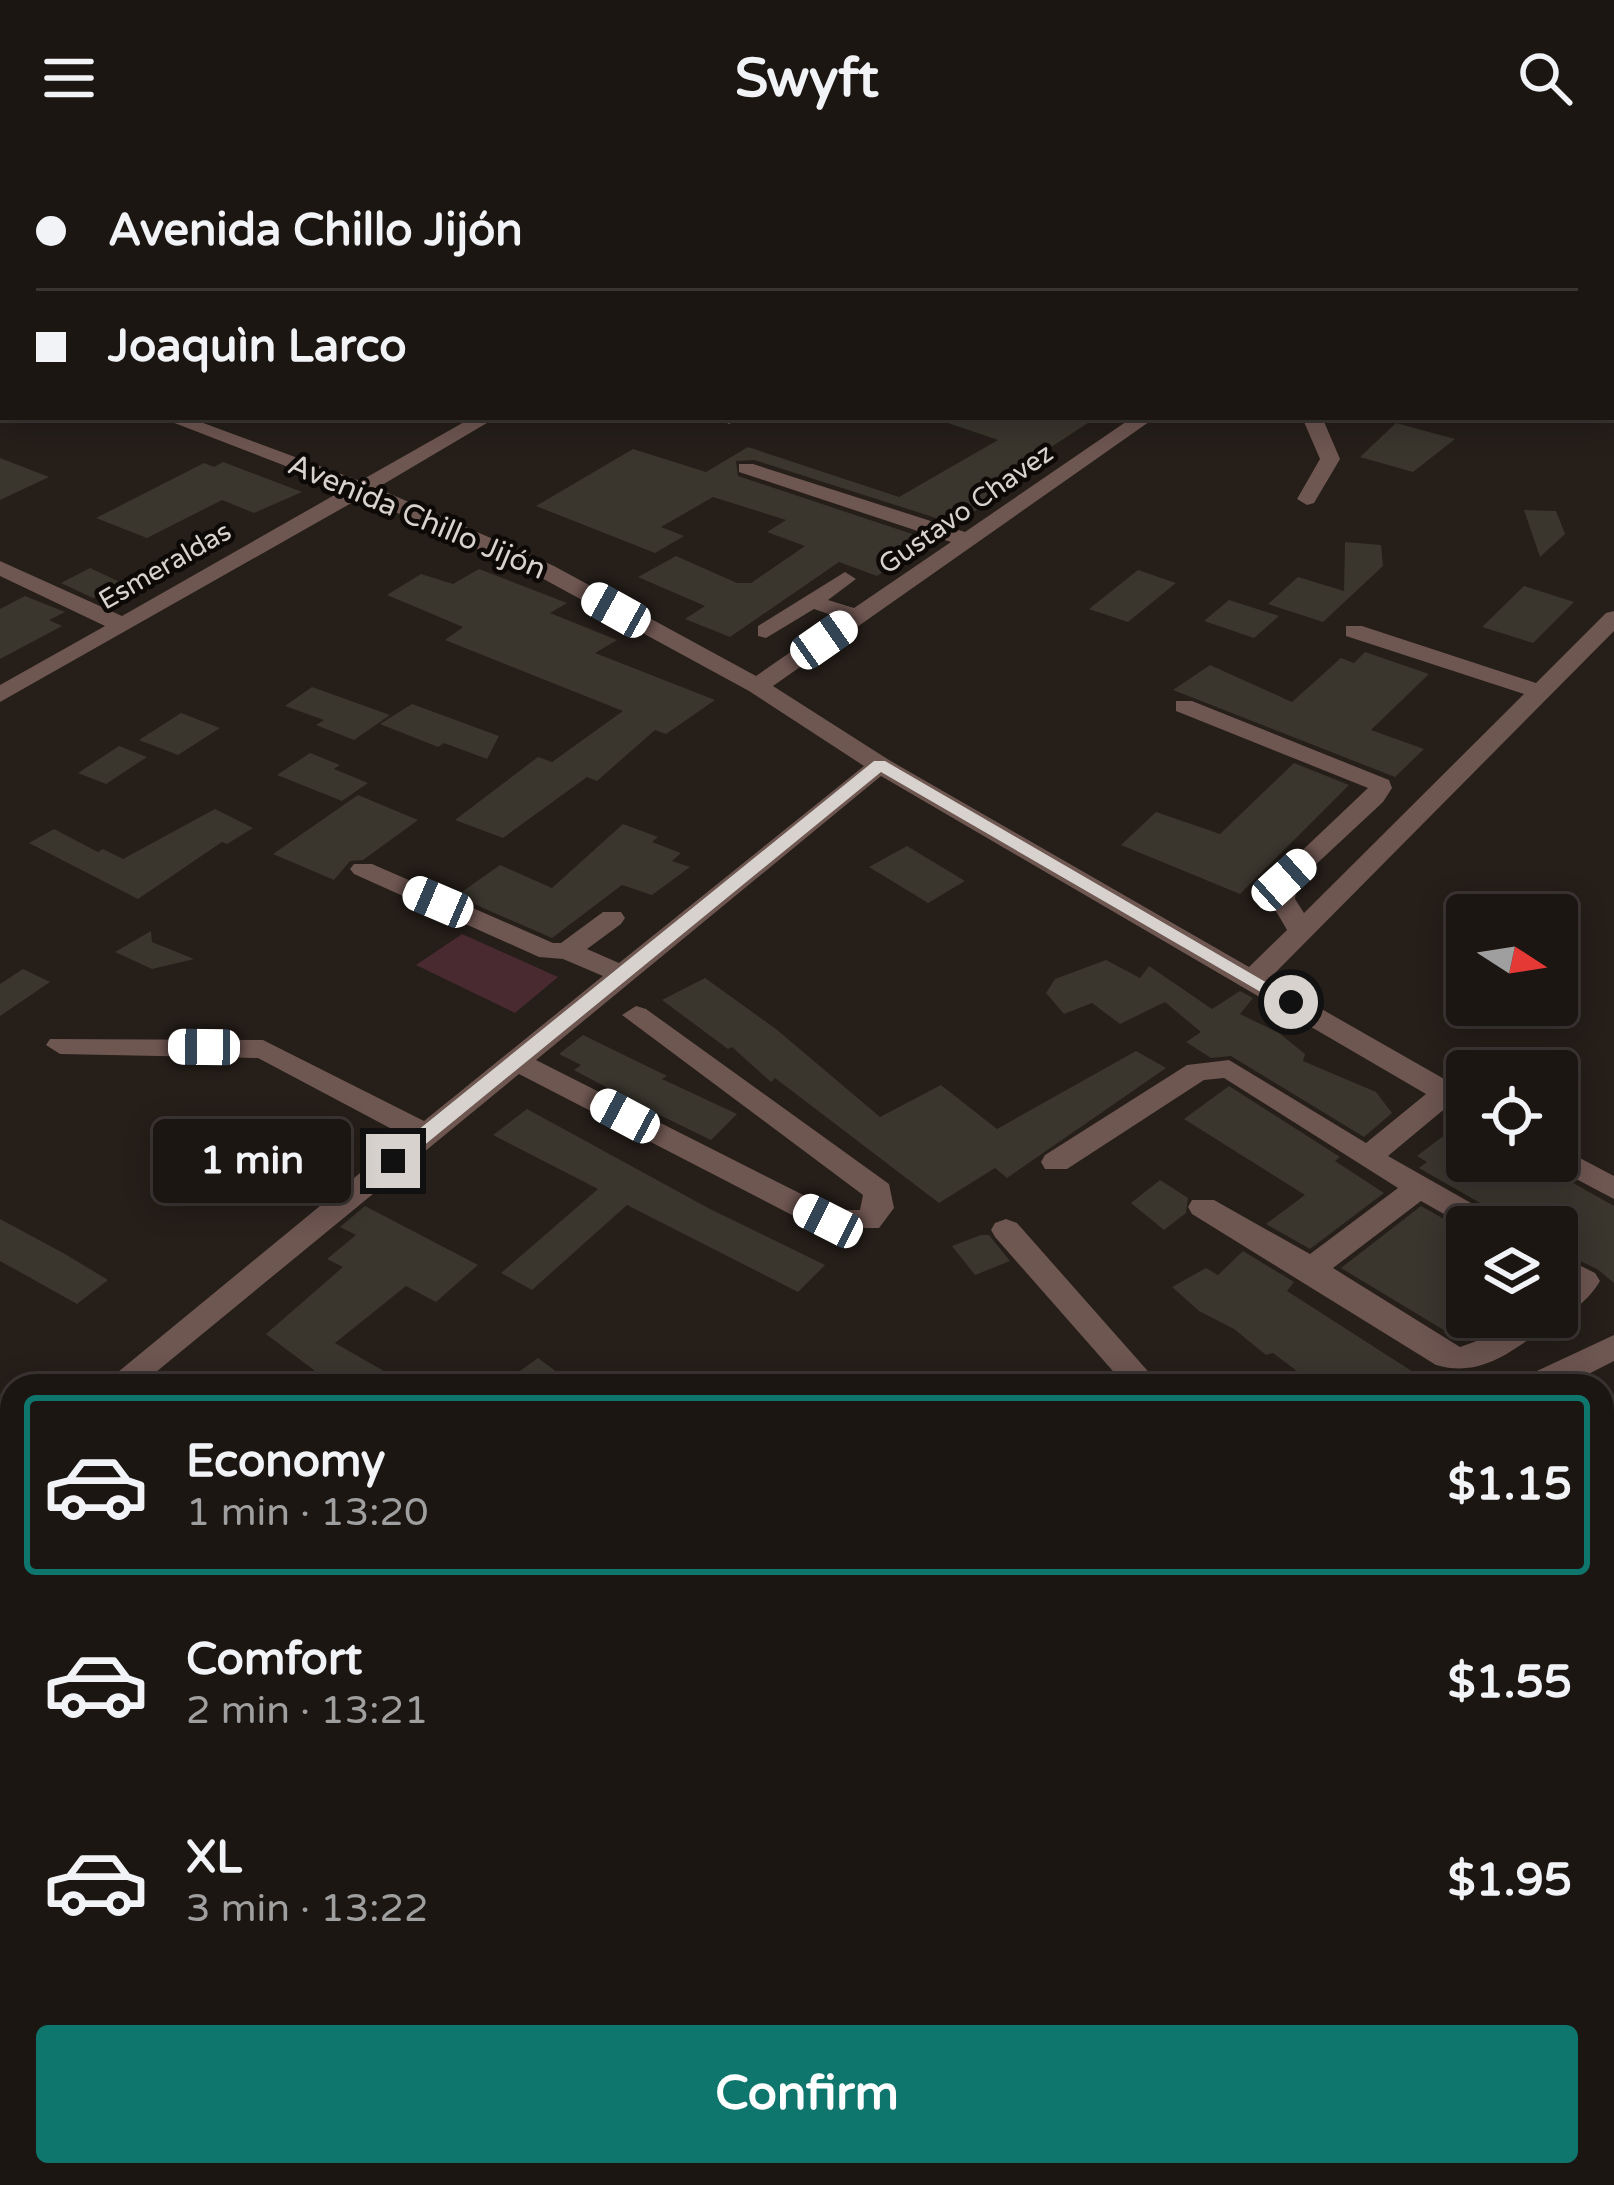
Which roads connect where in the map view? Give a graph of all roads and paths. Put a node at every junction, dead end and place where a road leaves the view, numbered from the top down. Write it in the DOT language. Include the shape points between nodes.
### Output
graph roads {
  1 [pos="177,420"];
  2 [pos="482,420"];
  3 [pos="1142,420"];
  4 [pos="1313,420"];
  5 [pos="746,469"];
  6 [pos="360,488"];
  7 [pos="1306,500"];
  8 [pos="967,540"];
  9 [pos="0,568"];
  10 [pos="845,579"];
  11 [pos="812,602"];
  12 [pos="858,616"];
  13 [pos="1614,618"];
  14 [pos="122,625"];
  15 [pos="766,631"];
  16 [pos="1354,632"];
  17 [pos="757,686"];
  18 [pos="1540,692"];
  19 [pos="0,695"];
  20 [pos="1184,706"];
  21 [pos="880,765"];
  22 [pos="363,869"];
  23 [pos="612,918"];
  24 [pos="1301,931"];
  25 [pos="567,951"];
  26 [pos="622,974"];
  27 [pos="1252,980"];
  28 [pos="636,1015"];
  29 [pos="60,1045"];
  30 [pos="516,1061"];
  31 [pos="1446,1093"];
  32 [pos="1446,1105"];
  33 [pos="426,1133"];
  34 [pos="1367,1156"];
  35 [pos="1056,1162"];
  36 [pos="1578,1168"];
  37 [pos="1420,1187"];
  38 [pos="1614,1189"];
  39 [pos="1453,1206"];
  40 [pos="1203,1207"];
  41 [pos="1006,1230"];
  42 [pos="1311,1269"];
  43 [pos="1503,1338"];
  44 [pos="1614,1347"];
  45 [pos="139,1374"];
  46 [pos="1134,1374"];
  47 [pos="1560,1374"];
  1 -- 6 [label="street, Avenida Chillo Jijón"];
  2 -- 6 [label="street, Esmeraldas"];
  3 -- 8 [label="street, Gustavo Chavez"];
  4 -- 7 [label="street" via="1330,459"];
  5 -- 8 [label="street"];
  6 -- 14 [label="street, Esmeraldas"];
  6 -- 17 [label="street, Avenida Chillo Jijón" via="546,572"];
  8 -- 12 [label="street, Gustavo Chavez"];
  9 -- 14 [label="street"];
  10 -- 11 [label="street"];
  11 -- 12 [label="street"];
  11 -- 15 [label="street"];
  12 -- 17 [label="street, Gustavo Chavez"];
  13 -- 18 [label="street"];
  14 -- 19 [label="street, Esmeraldas"];
  16 -- 18 [label="street"];
  17 -- 21 [label="street, Avenida Chillo Jijón"];
  18 -- 24 [label="street"];
  20 -- 24 [label="street" via="1376,780 1374,797 1284,880 1282,899"];
  21 -- 26 [label="street"];
  21 -- 27 [label="street, Avenida Chillo Jijón"];
  22 -- 25 [label="street" via="549,951"];
  23 -- 25 [label="street"];
  24 -- 27 [label="street"];
  25 -- 26 [label="street"];
  26 -- 30 [label="street"];
  27 -- 31 [label="street, Avenida Chillo Jijón"];
  28 -- 30 [label="street" via="878,1191 879,1208 868,1221 828,1221"];
  29 -- 33 [label="street" via="263,1049"];
  30 -- 33 [label="street"];
  32 -- 34 [label="street"];
  33 -- 45 [label="street"];
  34 -- 35 [label="street" via="1217,1066"];
  34 -- 37 [label="street"];
  36 -- 38 [label="street"];
  37 -- 39 [label="street"];
  37 -- 42 [label="street"];
  40 -- 42 [label="street"];
  41 -- 46 [label="street"];
  42 -- 43 [label="street" via="1461,1361"];
  44 -- 47 [label="street"];
}
